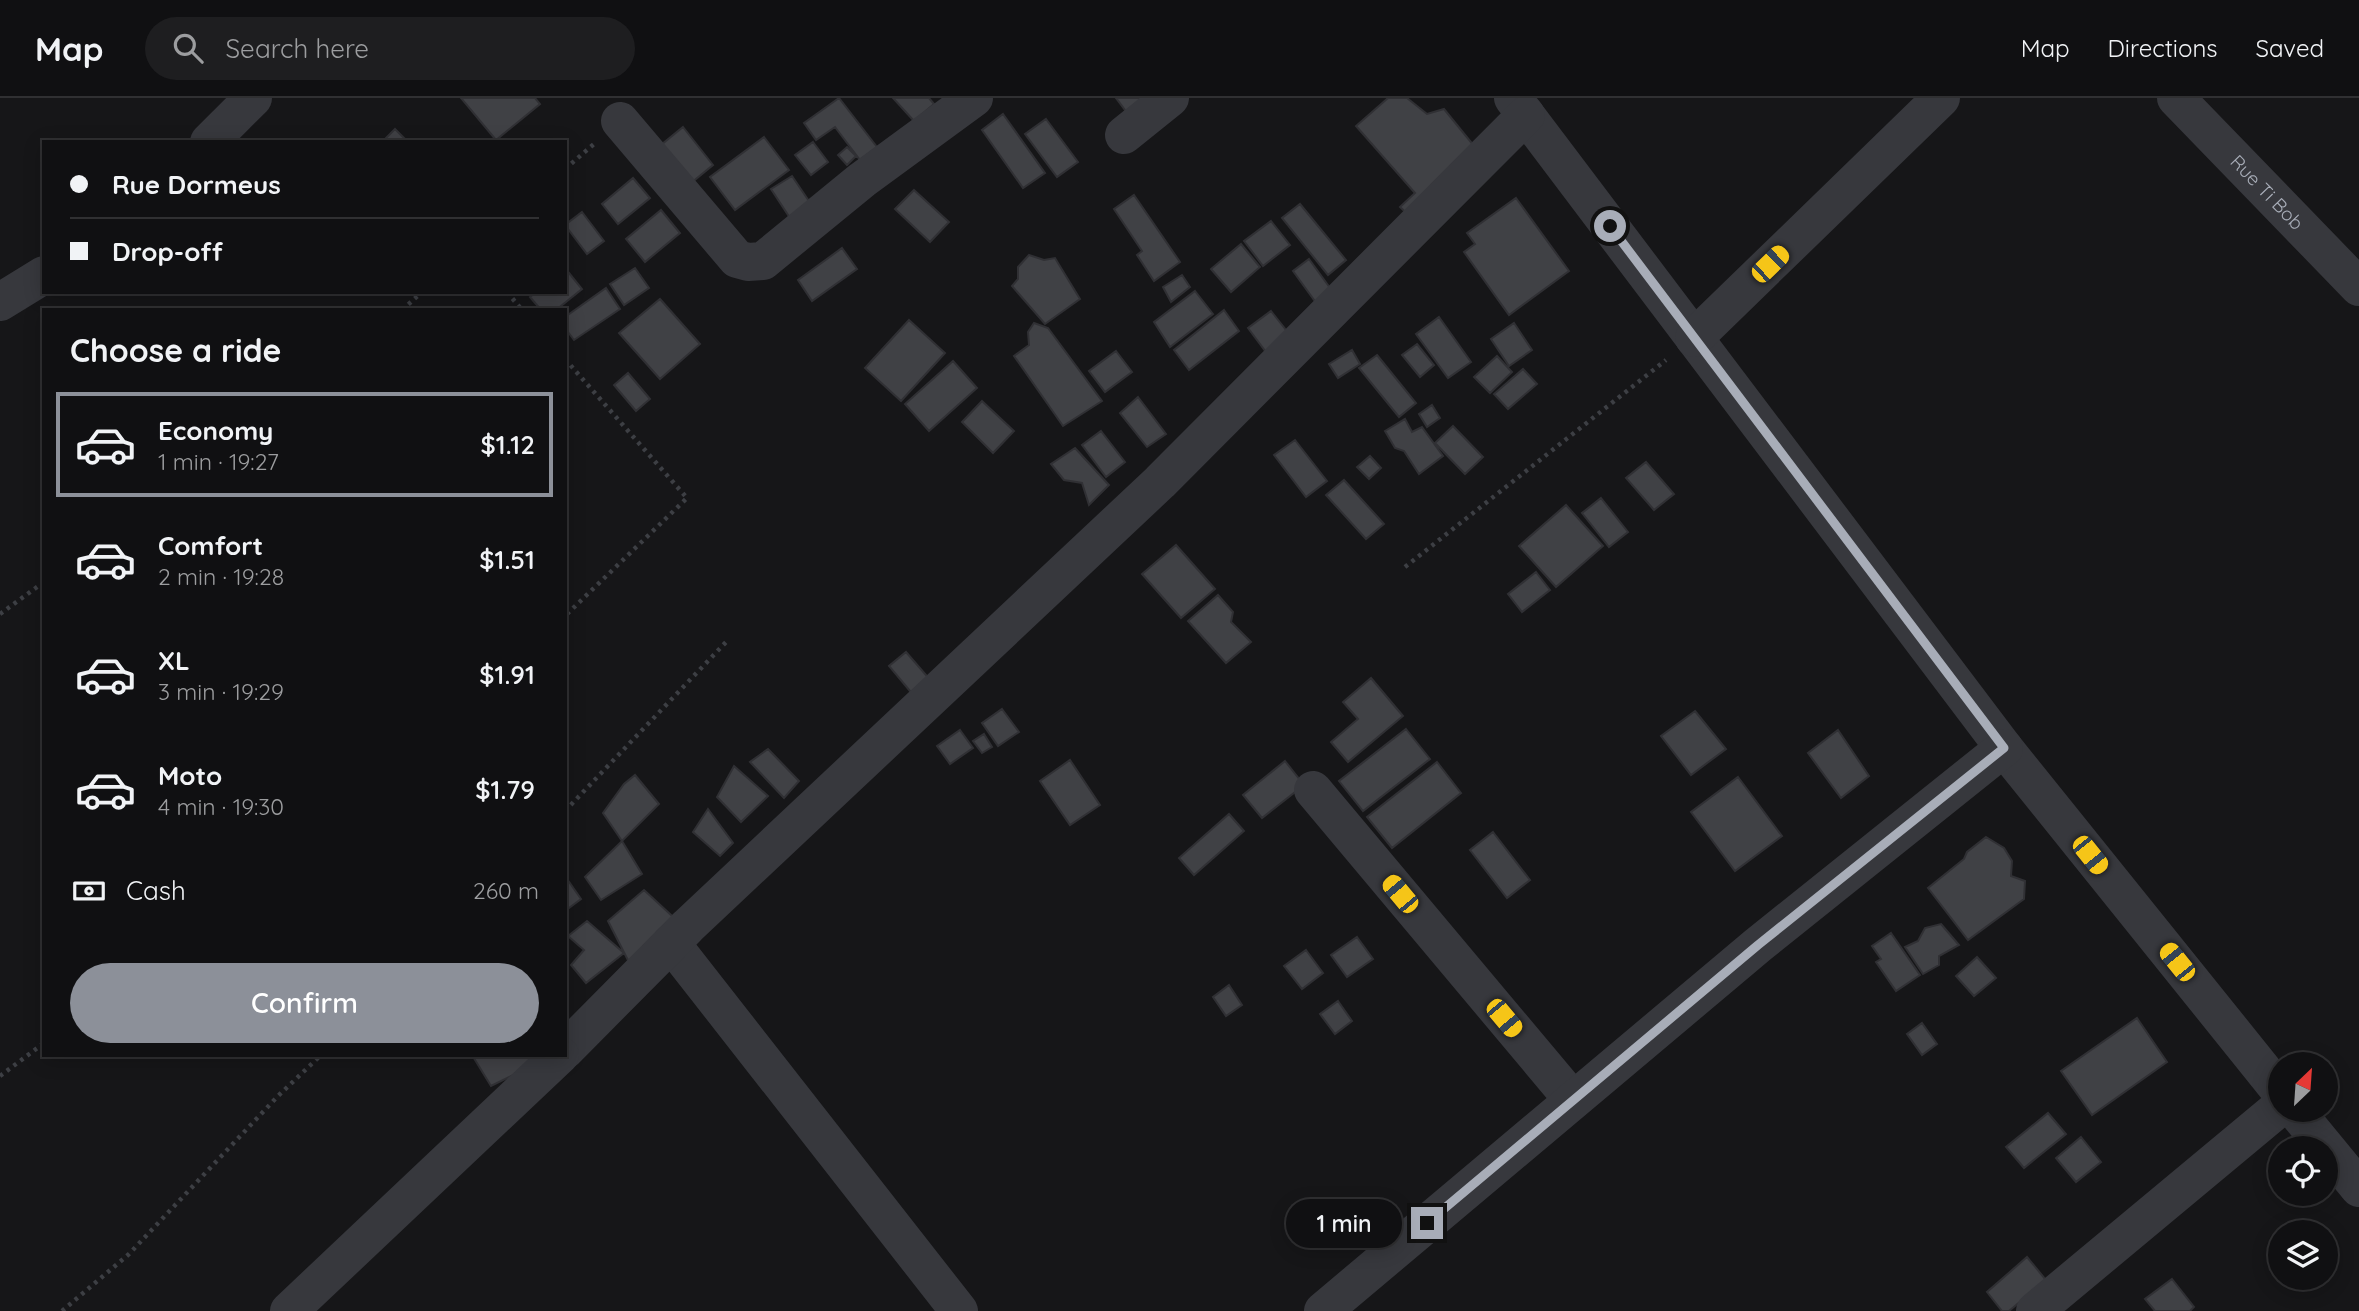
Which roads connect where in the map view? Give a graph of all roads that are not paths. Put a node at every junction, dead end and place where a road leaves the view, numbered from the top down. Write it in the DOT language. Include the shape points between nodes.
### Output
graph roads {
  1 [pos="253,98"];
  2 [pos="974,98"];
  3 [pos="1170,98"];
  4 [pos="1941,98"];
  5 [pos="2176,98"];
  6 [pos="1520,106"];
  7 [pos="620,121"];
  8 [pos="1124,135"];
  9 [pos="211,140"];
  10 [pos="42,276"];
  11 [pos="2359,287"];
  12 [pos="0,302"];
  13 [pos="1694,338"];
  14 [pos="2004,748"];
  15 [pos="1313,790"];
  16 [pos="671,943"];
  17 [pos="567,1048"];
  18 [pos="558,1057"];
  19 [pos="2268,1076"];
  20 [pos="1573,1100"];
  21 [pos="2268,1117"];
  22 [pos="2305,1122"];
  23 [pos="2359,1188"];
  24 [pos="289,1311"];
  25 [pos="959,1311"];
  26 [pos="1323,1311"];
  27 [pos="2035,1311"];
  1 -- 9 [label="street"];
  2 -- 7 [label="street" via="762,261 748,262 737,259"];
  3 -- 8 [label="street"];
  4 -- 13 [label="street"];
  5 -- 11 [label="street, Rue Ti Bob"];
  6 -- 13 [label="street"];
  6 -- 16 [label="street" via="1160,482"];
  10 -- 12 [label="street"];
  13 -- 14 [label="street"];
  14 -- 19 [label="street"];
  14 -- 20 [label="street"];
  15 -- 20 [label="street"];
  16 -- 17 [label="street"];
  16 -- 25 [label="street"];
  18 -- 24 [label="street"];
  20 -- 26 [label="street"];
  21 -- 27 [label="street"];
  22 -- 23 [label="street"];
}
